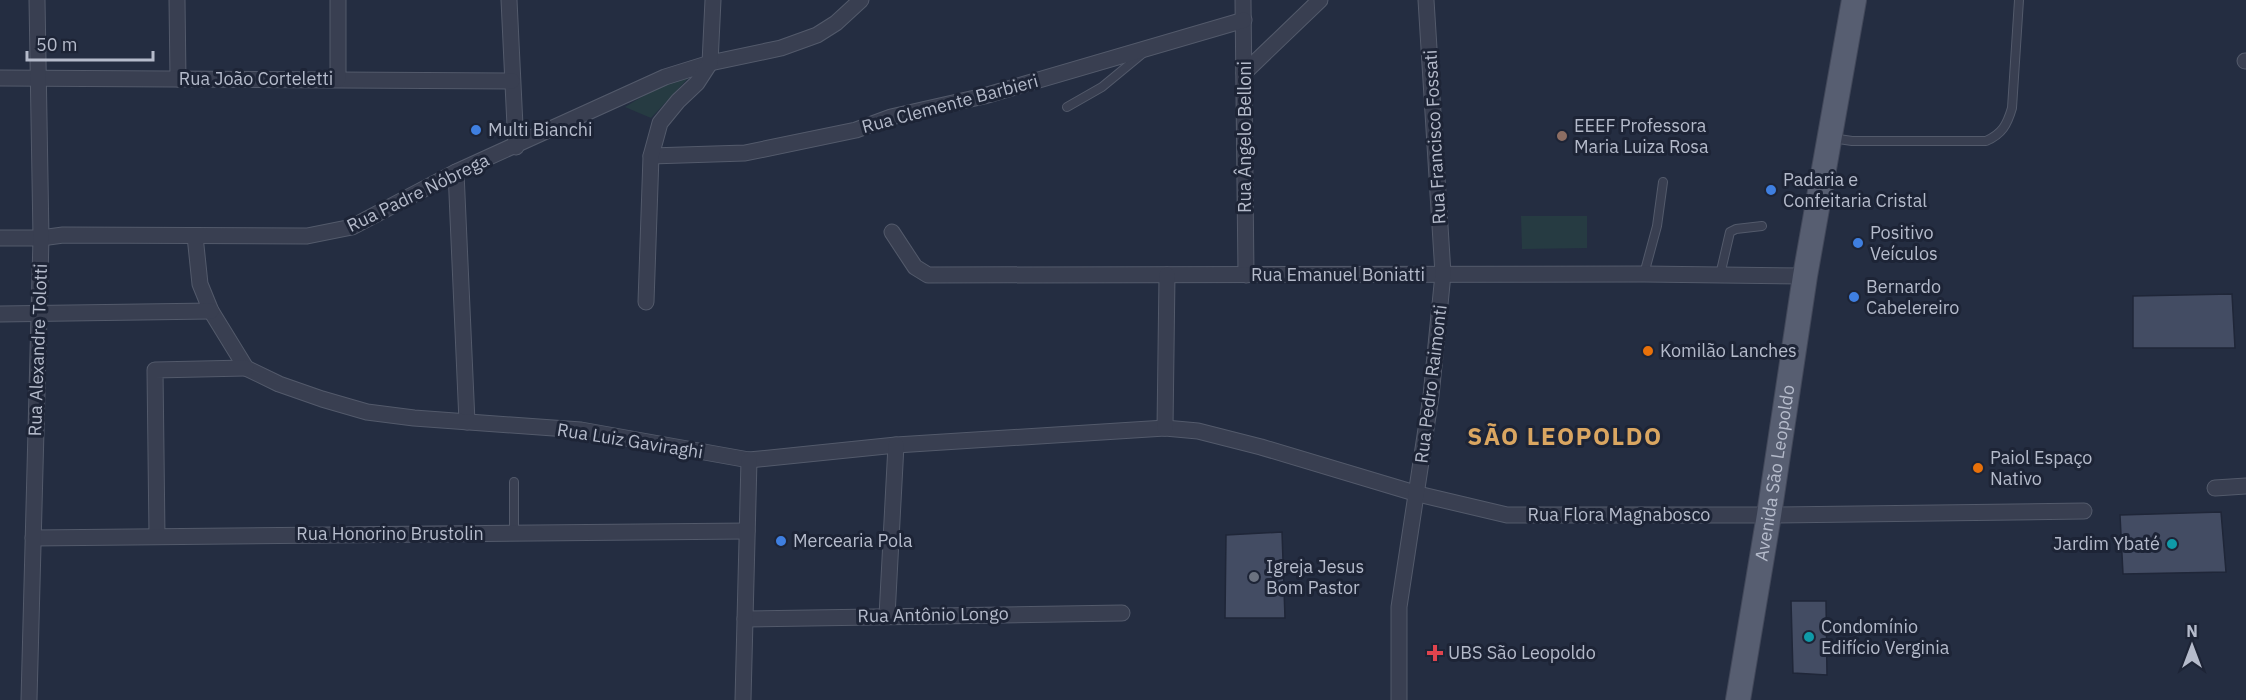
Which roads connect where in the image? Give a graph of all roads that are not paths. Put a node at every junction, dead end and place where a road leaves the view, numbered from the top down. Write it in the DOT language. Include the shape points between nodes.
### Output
graph roads {
  1 [pos="37,0"];
  2 [pos="177,0"];
  3 [pos="338,0"];
  4 [pos="509,0"];
  5 [pos="713,0"];
  6 [pos="861,0"];
  7 [pos="1243,0"];
  8 [pos="1320,0"];
  9 [pos="1426,0"];
  10 [pos="1854,0"];
  11 [pos="2019,0"];
  12 [pos="1244,20"];
  13 [pos="1147,50"];
  14 [pos="710,63"];
  15 [pos="1244,73"];
  16 [pos="39,77"];
  17 [pos="0,78"];
  18 [pos="178,79"];
  19 [pos="338,79"];
  20 [pos="512,81"];
  21 [pos="1068,107"];
  22 [pos="1832,137"];
  23 [pos="516,147"];
  24 [pos="651,156"];
  25 [pos="456,172"];
  26 [pos="1663,182"];
  27 [pos="1762,226"];
  28 [pos="892,232"];
  29 [pos="195,236"];
  30 [pos="0,238"];
  31 [pos="41,238"];
  32 [pos="1443,274"];
  33 [pos="1644,274"];
  34 [pos="1167,275"];
  35 [pos="1246,275"];
  36 [pos="1720,275"];
  37 [pos="1805,276"];
  38 [pos="646,302"];
  39 [pos="211,310"];
  40 [pos="0,314"];
  41 [pos="39,315"];
  42 [pos="246,368"];
  43 [pos="467,422"];
  44 [pos="1165,428"];
  45 [pos="896,445"];
  46 [pos="749,460"];
  47 [pos="514,482"];
  48 [pos="2246,486"];
  49 [pos="2215,488"];
  50 [pos="1418,494"];
  51 [pos="2084,511"];
  52 [pos="1770,515"];
  53 [pos="747,531"];
  54 [pos="514,533"];
  55 [pos="157,536"];
  56 [pos="33,538"];
  57 [pos="1122,613"];
  58 [pos="887,616"];
  59 [pos="745,619"];
  60 [pos="29,700"];
  61 [pos="743,700"];
  62 [pos="1399,700"];
  63 [pos="1738,700"];
  1 -- 16 [label="street, Rua Alexandre Tolotti"];
  2 -- 18 [label="street"];
  3 -- 19 [label="street"];
  4 -- 20 [label="street"];
  5 -- 14 [label="street"];
  6 -- 14 [label="street, Rua Padre Nóbrega" via="817,35 782,48"];
  7 -- 12 [label="street, Rua Ângelo Belloni"];
  8 -- 15 [label="street"];
  9 -- 32 [label="street, Rua Francisco Fossati"];
  10 -- 22 [label="main road, Avenida São Leopoldo"];
  11 -- 22 [label="lane" via="2012,108 1999,135 1986,141 1852,141"];
  12 -- 13 [label="street, Rua Clemente Barbieri"];
  12 -- 15 [label="street, Rua Ângelo Belloni"];
  13 -- 21 [label="lane" via="1102,87"];
  13 -- 24 [label="street, Rua Clemente Barbieri" via="845,132 745,153"];
  14 -- 23 [label="street, Rua Padre Nóbrega" via="665,77"];
  14 -- 24 [label="street" via="660,123"];
  15 -- 35 [label="street, Rua Ângelo Belloni"];
  16 -- 17 [label="street, Rua João Corteletti"];
  16 -- 18 [label="street, Rua João Corteletti"];
  16 -- 31 [label="street, Rua Alexandre Tolotti"];
  18 -- 19 [label="street, Rua João Corteletti"];
  19 -- 20 [label="street, Rua João Corteletti"];
  20 -- 23 [label="street"];
  22 -- 37 [label="main road, Avenida São Leopoldo"];
  23 -- 25 [label="street, Rua Padre Nóbrega"];
  24 -- 38 [label="street"];
  25 -- 29 [label="street, Rua Padre Nóbrega" via="352,227 307,236"];
  25 -- 43 [label="street"];
  26 -- 33 [label="lane" via="1657,226"];
  27 -- 36 [label="lane" via="1730,232"];
  28 -- 34 [label="street, Rua Emanuel Boniatti" via="915,267 928,275"];
  29 -- 31 [label="street, Rua Padre Nóbrega"];
  29 -- 39 [label="street" via="200,284"];
  30 -- 31 [label="street, Rua Padre Nóbrega"];
  31 -- 41 [label="street, Rua Alexandre Tolotti"];
  32 -- 33 [label="street, Rua Emanuel Boniatti"];
  32 -- 35 [label="street, Rua Emanuel Boniatti"];
  32 -- 50 [label="street, Rua Pedro Raimonti"];
  33 -- 36 [label="street, Rua Emanuel Boniatti"];
  34 -- 35 [label="street, Rua Emanuel Boniatti"];
  34 -- 44 [label="street"];
  36 -- 37 [label="street, Rua Emanuel Boniatti"];
  37 -- 52 [label="main road, Avenida São Leopoldo"];
  39 -- 41 [label="street"];
  39 -- 42 [label="street"];
  40 -- 41 [label="street"];
  41 -- 56 [label="street, Rua Alexandre Tolotti"];
  42 -- 43 [label="street, Rua Luiz Gaviraghi" via="290,388 367,412"];
  42 -- 55 [label="street" via="155,370"];
  43 -- 46 [label="street, Rua Luiz Gaviraghi" via="591,431"];
  44 -- 45 [label="street, Rua Luiz Gaviraghi"];
  44 -- 50 [label="street, Rua Flora Magnabosco" via="1198,431 1261,447"];
  45 -- 46 [label="street, Rua Luiz Gaviraghi"];
  45 -- 58 [label="street"];
  46 -- 53 [label="street"];
  47 -- 54 [label="lane"];
  48 -- 49 [label="street"];
  50 -- 52 [label="street, Rua Flora Magnabosco" via="1507,514"];
  50 -- 62 [label="street, Rua Pedro Raimonti" via="1400,607"];
  51 -- 52 [label="street, Rua Flora Magnabosco"];
  52 -- 63 [label="main road, Avenida São Leopoldo"];
  53 -- 54 [label="street, Rua Honorino Brustolin"];
  53 -- 59 [label="street"];
  54 -- 55 [label="street, Rua Honorino Brustolin"];
  55 -- 56 [label="street, Rua Honorino Brustolin"];
  56 -- 60 [label="street, Rua Alexandre Tolotti"];
  57 -- 58 [label="street, Rua Antônio Longo"];
  58 -- 59 [label="street, Rua Antônio Longo"];
  59 -- 61 [label="street"];
}
